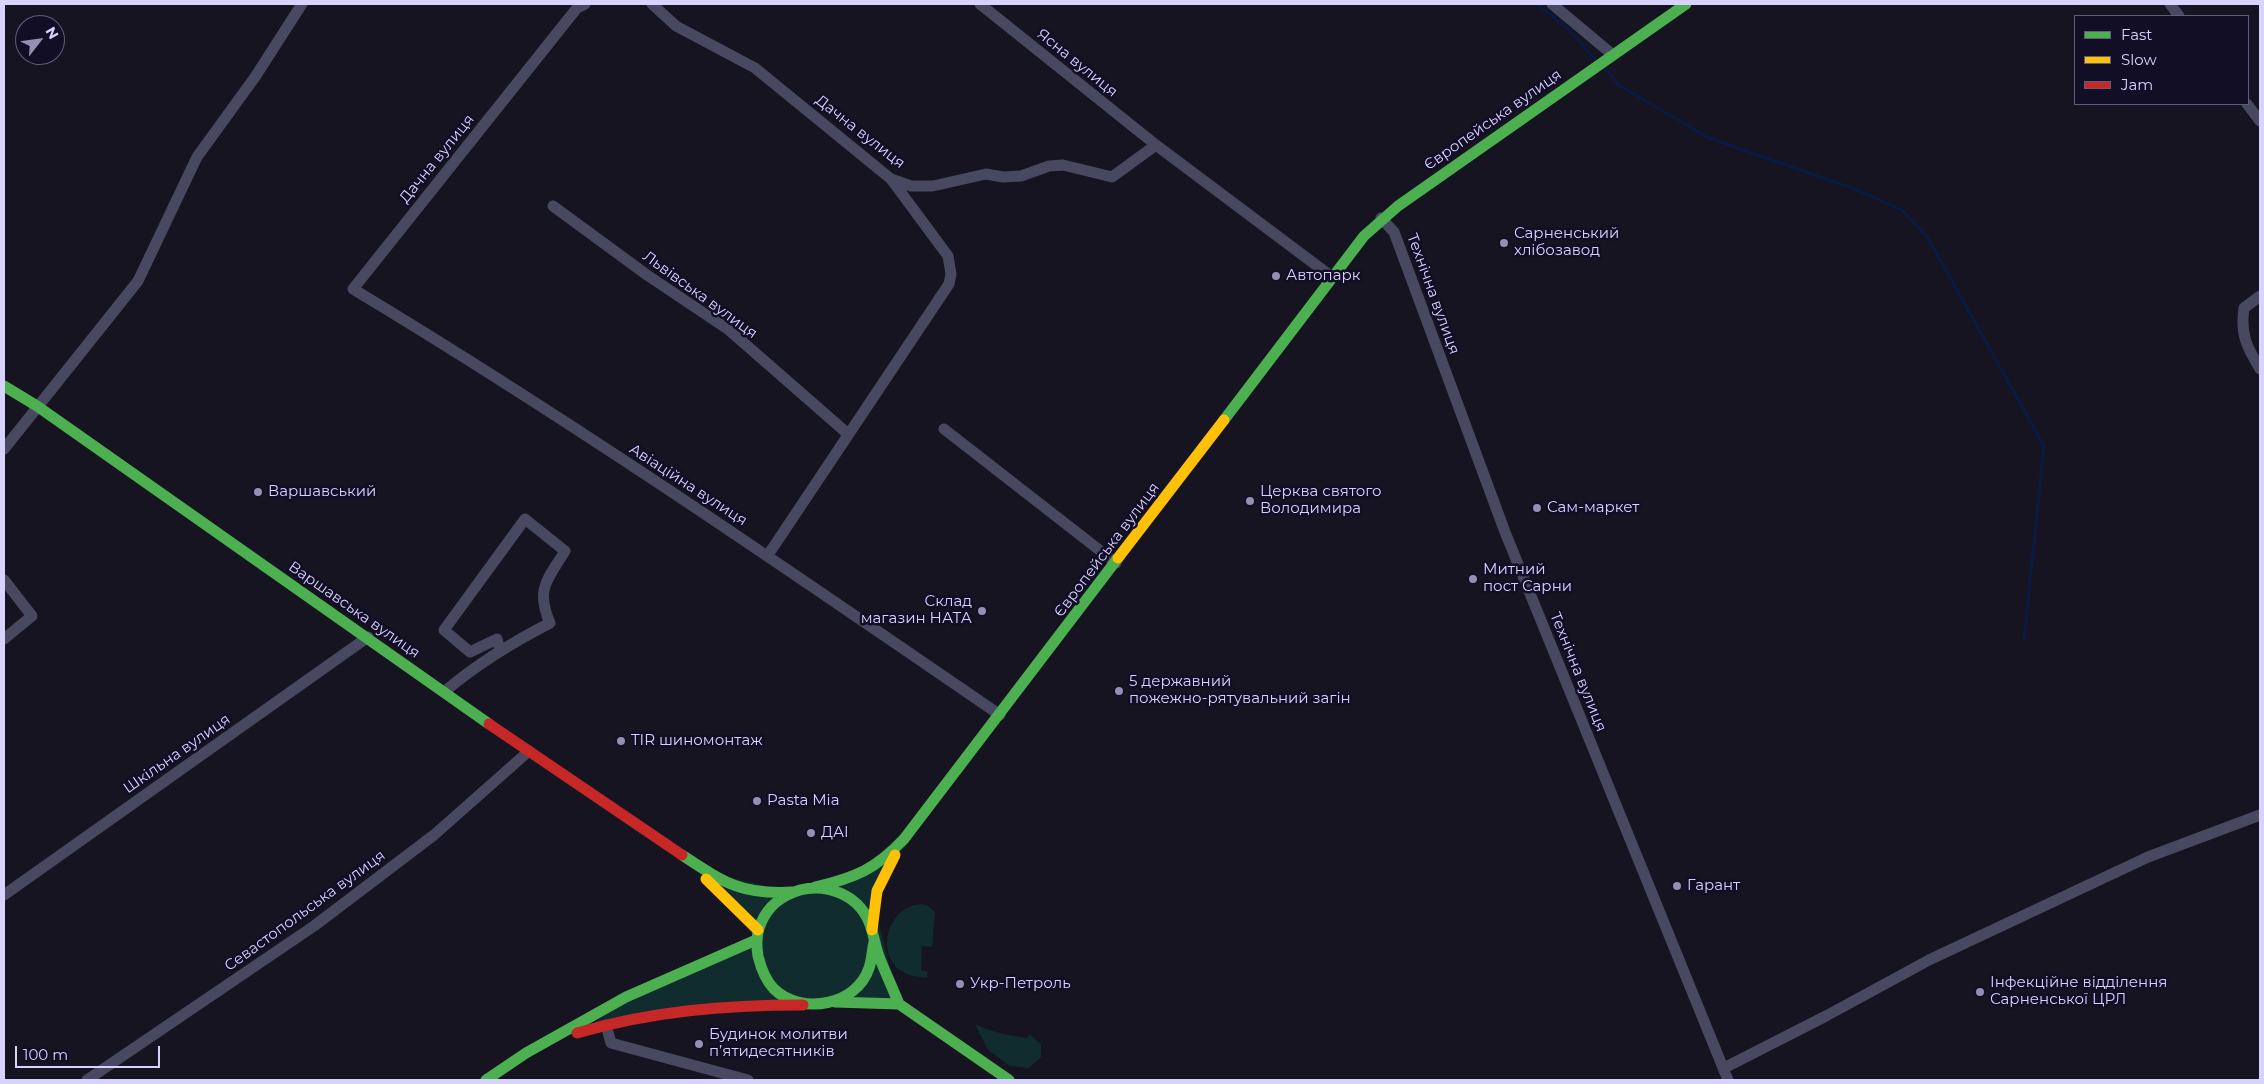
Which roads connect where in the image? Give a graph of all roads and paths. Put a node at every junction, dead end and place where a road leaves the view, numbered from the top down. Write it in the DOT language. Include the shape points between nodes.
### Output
graph roads {
  1 [pos="302,4"];
  2 [pos="585,4"];
  3 [pos="652,4"];
  4 [pos="980,4"];
  5 [pos="1552,4"];
  6 [pos="1686,4"];
  7 [pos="2170,4"];
  8 [pos="2179,15"];
  9 [pos="1609,57"];
  10 [pos="2248,105"];
  11 [pos="2260,121"];
  12 [pos="1156,145"];
  13 [pos="891,178"];
  14 [pos="553,206"];
  15 [pos="1382,218"];
  16 [pos="1332,277"];
  17 [pos="353,289"];
  18 [pos="2260,296"];
  19 [pos="2260,369"];
  20 [pos="4,386"];
  21 [pos="37,406"];
  22 [pos="944,428"];
  23 [pos="848,434"];
  24 [pos="4,449"];
  25 [pos="768,556"];
  26 [pos="1116,563"];
  27 [pos="4,580"];
  28 [pos="368,637"];
  29 [pos="4,639"];
  30 [pos="500,650"];
  31 [pos="444,692"];
  32 [pos="1000,715"];
  33 [pos="529,751"];
  34 [pos="2260,815"];
  35 [pos="904,839"];
  36 [pos="687,858"];
  37 [pos="812,887"];
  38 [pos="792,892"];
  39 [pos="4,895"];
  40 [pos="757,935"];
  41 [pos="873,936"];
  42 [pos="835,1002"];
  43 [pos="899,1004"];
  44 [pos="812,1006"];
  45 [pos="606,1025"];
  46 [pos="526,1053"];
  47 [pos="1724,1068"];
  48 [pos="87,1080"];
  49 [pos="486,1080"];
  50 [pos="748,1080"];
  51 [pos="1010,1080"];
  52 [pos="1728,1080"];
  1 -- 21 [label="street" via="197,157 138,281"];
  2 -- 17 [label="street, Дачна вулиця" via="577,8"];
  3 -- 13 [label="street, Дачна вулиця" via="676,26 756,68"];
  4 -- 12 [label="street, Ясна вулиця"];
  5 -- 9 [label="street"];
  6 -- 9 [label="main road, Європейська вулиця"];
  7 -- 8 [label="street"];
  9 -- 15 [label="main road, Європейська вулиця"];
  10 -- 11 [label="street"];
  12 -- 13 [label="street, Дачна вулиця" via="1112,177 1063,165 1049,166 1021,176 986,174 933,186 911,186"];
  12 -- 16 [label="street"];
  13 -- 23 [label="street" via="948,256 951,274 949,284"];
  14 -- 23 [label="street, Львівська вулиця" via="646,275 729,330"];
  15 -- 16 [label="main road, Європейська вулиця"];
  15 -- 47 [label="street, Технічна вулиця" via="1394,232 1505,532"];
  16 -- 26 [label="main road, Європейська вулиця"];
  17 -- 25 [label="street, Авіаційна вулиця" via="464,356"];
  18 -- 19 [label="street" via="2244,308 2241,326 2248,349"];
  20 -- 21 [label="main road, Варшавська вулиця"];
  21 -- 24 [label="street"];
  21 -- 28 [label="main road, Варшавська вулиця"];
  22 -- 26 [label="street"];
  23 -- 25 [label="street"];
  25 -- 32 [label="street, Авіаційна вулиця"];
  26 -- 32 [label="main road, Європейська вулиця"];
  27 -- 29 [label="street" via="32,616"];
  28 -- 31 [label="main road, Варшавська вулиця"];
  28 -- 39 [label="street, Шкільна вулиця"];
  30 -- 30 [label="street" via="550,623 543,606 544,588 565,550 525,518 444,630 470,652 497,639"];
  30 -- 31 [label="street"];
  31 -- 33 [label="main road, Варшавська вулиця"];
  32 -- 35 [label="main road, Європейська вулиця"];
  33 -- 36 [label="main road, Варшавська вулиця"];
  33 -- 48 [label="street, Севастопольська вулиця" via="434,835 314,926"];
  34 -- 47 [label="street" via="2133,864 1929,960"];
  35 -- 37 [label="main road, Європейська вулиця" via="872,870 857,877"];
  35 -- 41 [label="main road, Європейська вулиця" via="877,891"];
  36 -- 38 [label="main road" via="746,890 774,894"];
  36 -- 40 [label="main road"];
  37 -- 38 [label="main road"];
  37 -- 41 [label="main road" via="831,889 852,900 864,914"];
  38 -- 40 [label="main road" via="773,904"];
  40 -- 44 [label="main road" via="756,953 765,978 785,997"];
  40 -- 46 [label="main road" via="626,998"];
  41 -- 42 [label="main road" via="872,962 861,983"];
  41 -- 43 [label="main road"];
  42 -- 43 [label="main road"];
  42 -- 44 [label="main road"];
  43 -- 51 [label="main road"];
  44 -- 45 [label="main road" via="723,1005 659,1012"];
  45 -- 46 [label="main road"];
  45 -- 50 [label="street" via="611,1043"];
  46 -- 49 [label="main road"];
  47 -- 52 [label="street, Технічна вулиця"];
}
